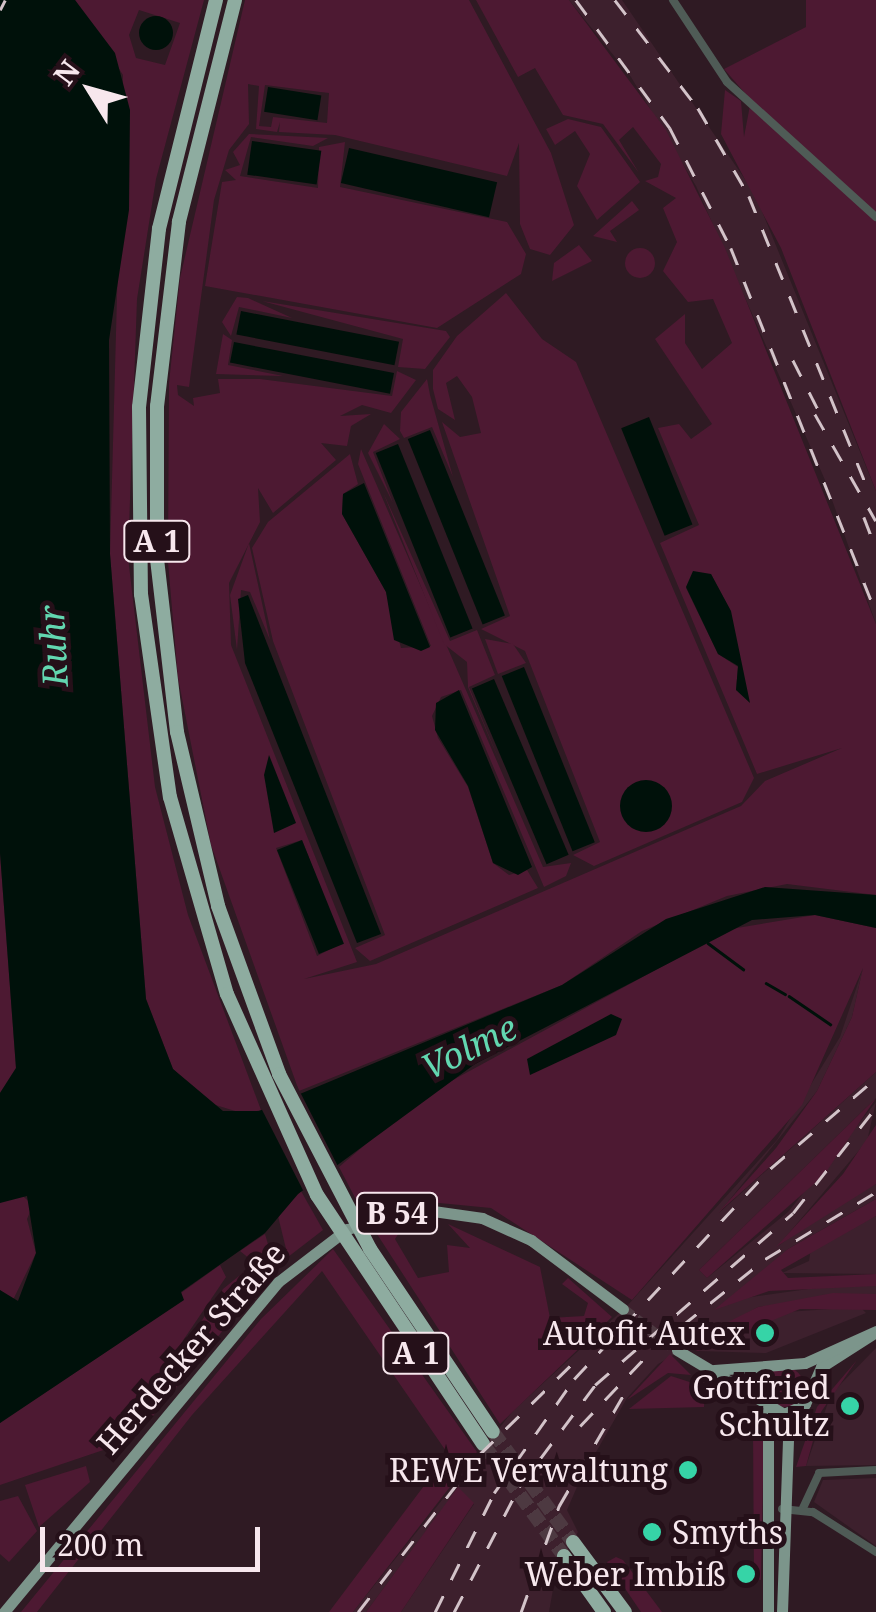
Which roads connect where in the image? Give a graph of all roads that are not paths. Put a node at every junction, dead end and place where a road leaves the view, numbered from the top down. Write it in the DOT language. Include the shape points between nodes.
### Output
graph roads {
  1 [pos="216,0"];
  2 [pos="235,0"];
  3 [pos="673,0"];
  4 [pos="876,217"];
  5 [pos="623,1309"];
  6 [pos="876,1332"];
  7 [pos="677,1350"];
  8 [pos="792,1363"];
  9 [pos="765,1369"];
  10 [pos="714,1370"];
  11 [pos="810,1384"];
  12 [pos="759,1399"];
  13 [pos="768,1410"];
  14 [pos="789,1414"];
  15 [pos="876,1470"];
  16 [pos="803,1508"];
  17 [pos="782,1509"];
  18 [pos="572,1542"];
  19 [pos="876,1552"];
  20 [pos="564,1556"];
  21 [pos="4,1612"];
  22 [pos="604,1612"];
  23 [pos="625,1612"];
  24 [pos="768,1612"];
  25 [pos="782,1612"];
  1 -- 2 [label="highway, A 1" via="149,290 139,564 170,796 210,944 262,1081 354,1259 488,1438 370,1249 279,1074 188,796 157,558 168,287"];
  3 -- 4 [label="street" via="727,82"];
  5 -- 21 [label="main road, Herdecker Straße / B 54" via="531,1240 482,1218 426,1210 347,1229 278,1282"];
  6 -- 8 [label="main road"];
  6 -- 11 [label="main road"];
  7 -- 10 [label="main road"];
  8 -- 9 [label="main road"];
  8 -- 11 [label="main road"];
  9 -- 10 [label="main road"];
  9 -- 12 [label="main road"];
  10 -- 12 [label="main road"];
  11 -- 14 [label="main road" via="805,1404"];
  12 -- 13 [label="main road"];
  13 -- 14 [label="main road"];
  13 -- 24 [label="main road"];
  14 -- 17 [label="main road"];
  15 -- 16 [label="street" via="816,1475"];
  16 -- 17 [label="street"];
  16 -- 19 [label="street"];
  17 -- 25 [label="main road"];
  18 -- 23 [label="highway"];
  20 -- 22 [label="highway"];
}
